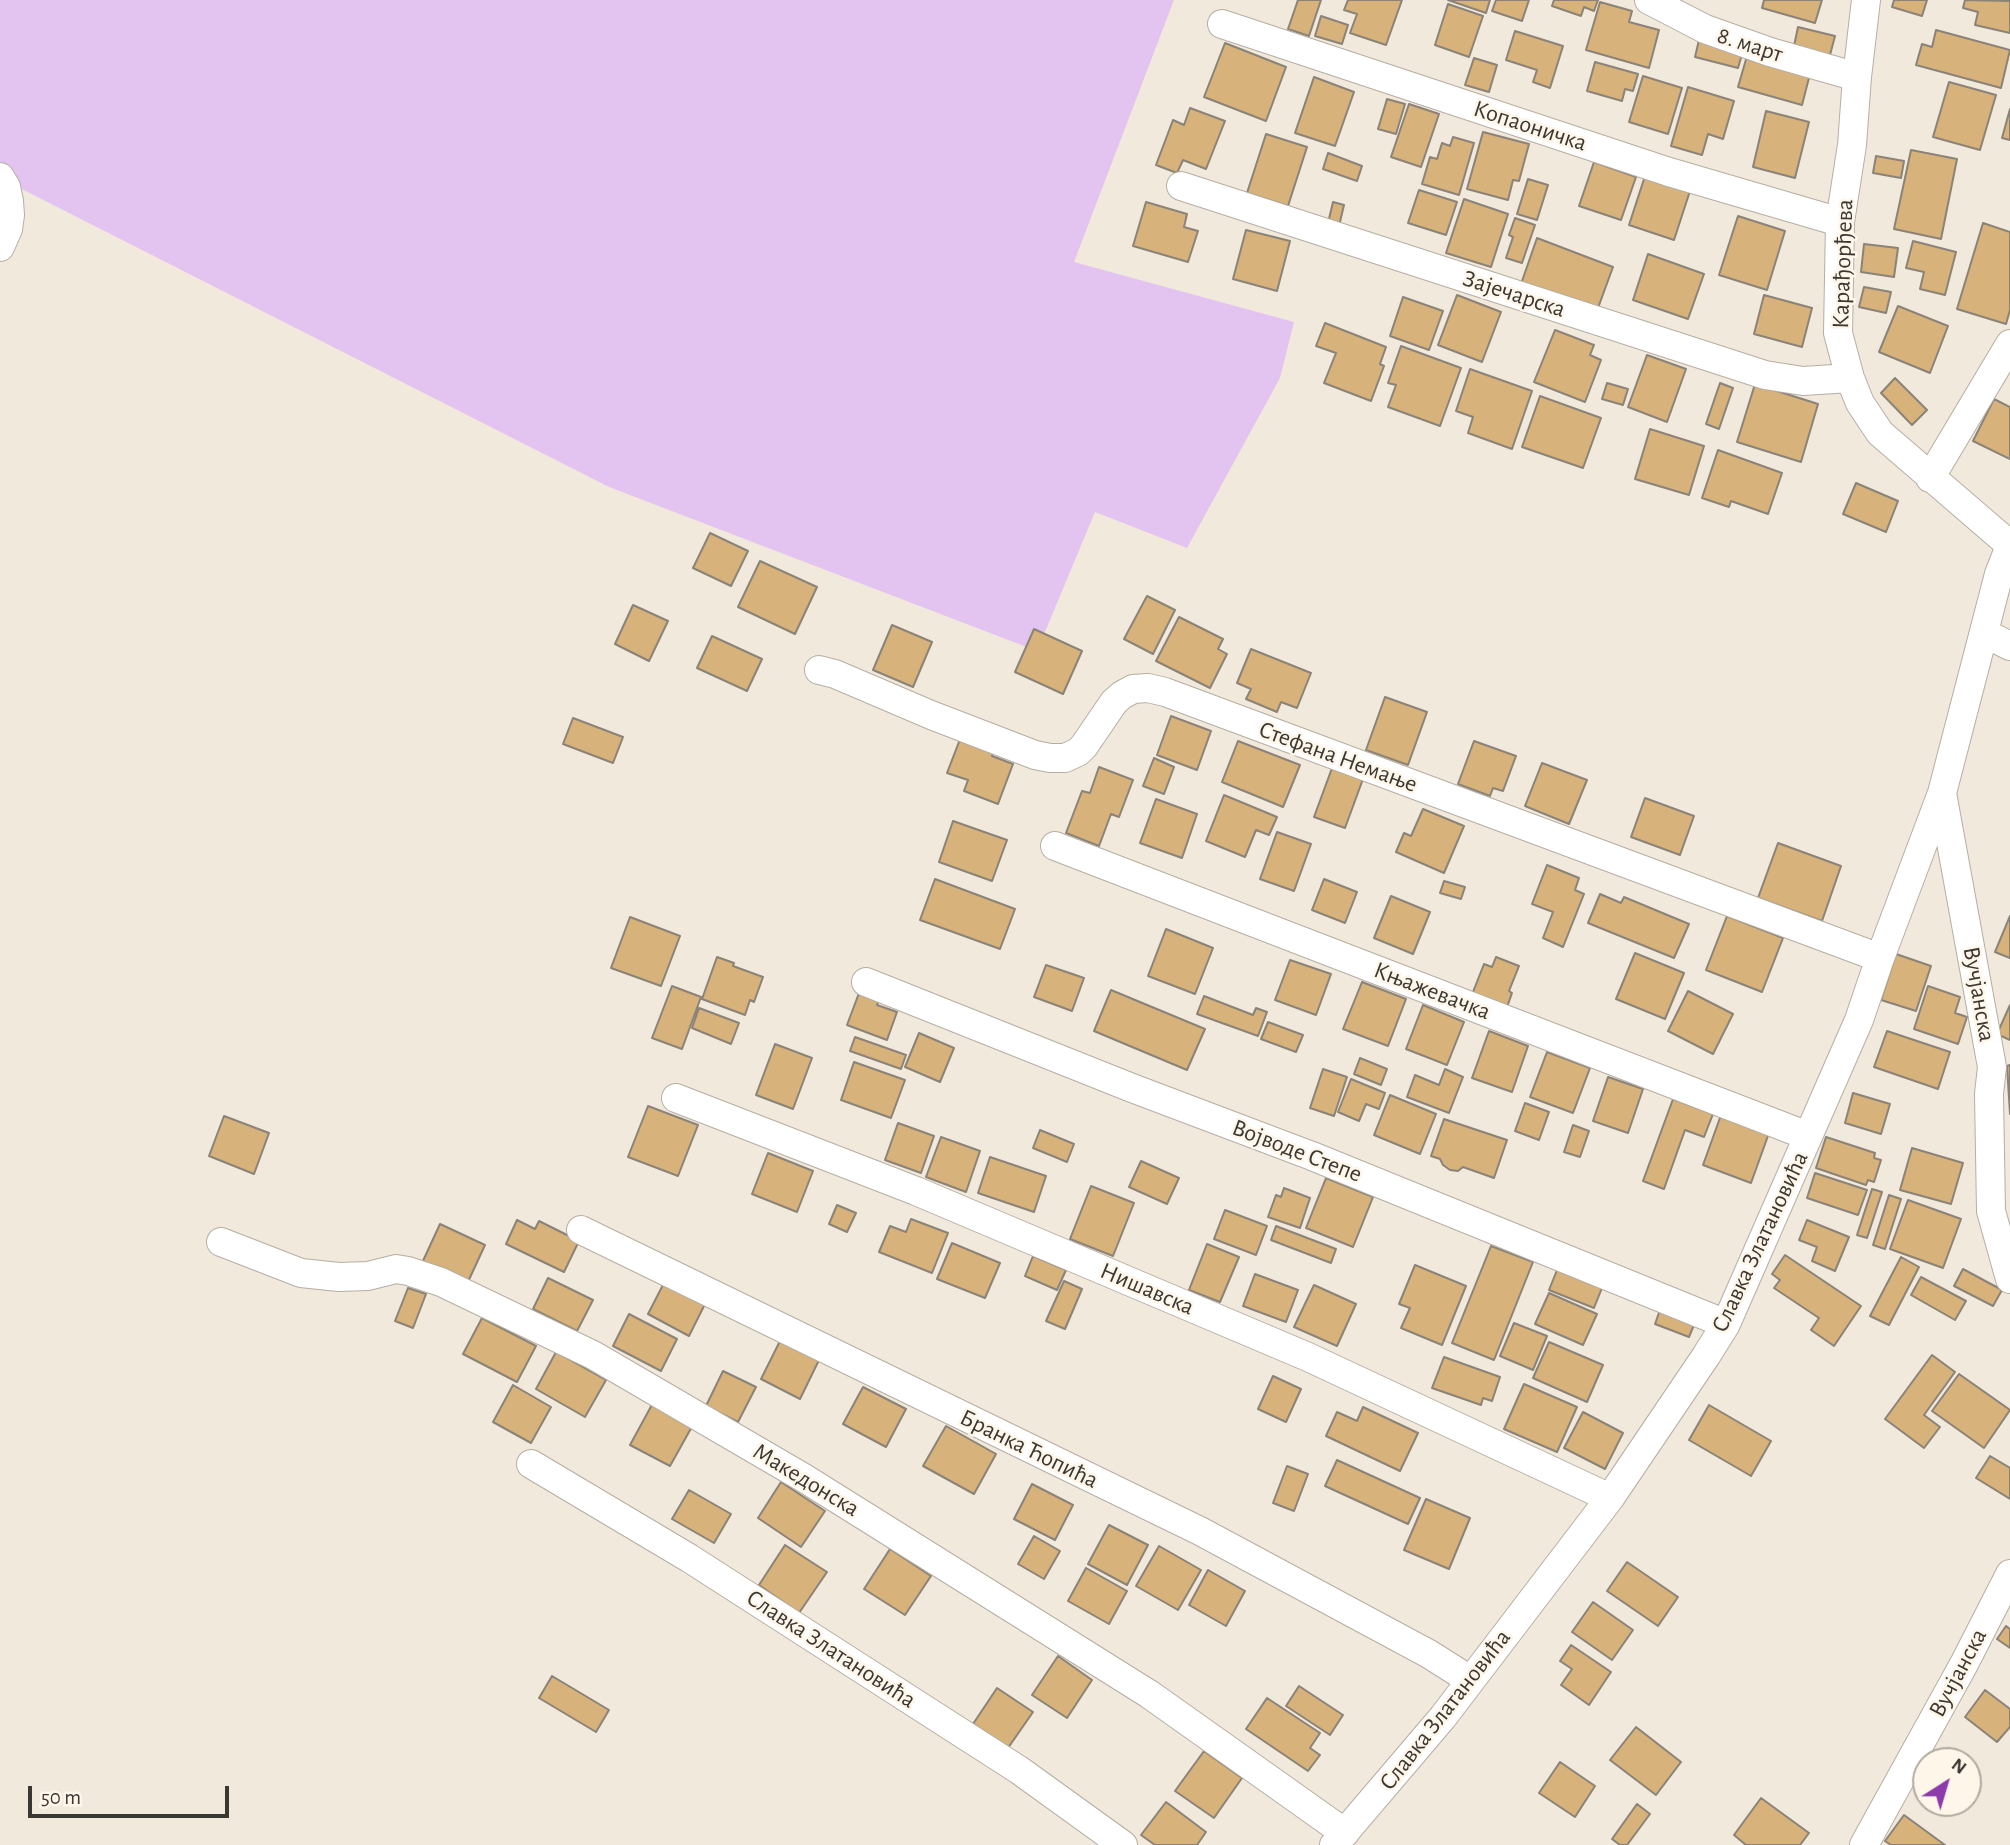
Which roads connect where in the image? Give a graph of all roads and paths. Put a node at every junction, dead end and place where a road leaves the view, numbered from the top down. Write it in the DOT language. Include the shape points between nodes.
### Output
graph roads {
  1 [pos="1648,0"];
  2 [pos="1866,0"];
  3 [pos="1222,24"];
  4 [pos="1857,77"];
  5 [pos="0,177"];
  6 [pos="1181,186"];
  7 [pos="1840,222"];
  8 [pos="0,247"];
  9 [pos="2010,344"];
  10 [pos="1850,378"];
  11 [pos="1930,478"];
  12 [pos="2010,546"];
  13 [pos="1984,633"];
  14 [pos="2010,646"];
  15 [pos="819,670"];
  16 [pos="1942,793"];
  17 [pos="1055,846"];
  18 [pos="1880,958"];
  19 [pos="866,982"];
  20 [pos="676,1098"];
  21 [pos="1808,1136"];
  22 [pos="2000,1181"];
  23 [pos="581,1230"];
  24 [pos="221,1242"];
  25 [pos="2009,1277"];
  26 [pos="1726,1324"];
  27 [pos="531,1464"];
  28 [pos="1610,1498"];
  29 [pos="2010,1574"];
  30 [pos="1470,1680"];
  31 [pos="1340,1839"];
  32 [pos="1124,1845"];
  33 [pos="1864,1845"];
  1 -- 4 [label="street, 8. март" via="1704,29"];
  2 -- 4 [label="street, Карађорђева"];
  3 -- 7 [label="street, Копаоничка" via="1669,172"];
  4 -- 7 [label="street, Карађорђева"];
  5 -- 8 [label="street" via="10,215"];
  6 -- 10 [label="street, Зајечарска" via="1765,375 1803,381"];
  7 -- 10 [label="street, Карађорђева" via="1838,333"];
  9 -- 11 [label="street"];
  10 -- 11 [label="street, Карађорђева" via="1880,433"];
  11 -- 12 [label="street, Карађорђева"];
  12 -- 13 [label="street, Славка Златановића"];
  13 -- 14 [label="street"];
  13 -- 16 [label="street, Славка Златановића"];
  15 -- 18 [label="street, Стефана Немање" via="1050,758 1065,758 1084,746 1122,695 1133,689 1165,692"];
  16 -- 18 [label="street, Славка Златановића"];
  16 -- 22 [label="street, Вучјанска" via="1992,1067 1989,1094"];
  17 -- 21 [label="street, Књажевачка"];
  18 -- 21 [label="street, Славка Златановића" via="1859,1020"];
  19 -- 26 [label="street, Војводе Степе"];
  20 -- 28 [label="street, Нишавска" via="916,1191 1308,1357"];
  21 -- 26 [label="street, Славка Златановића"];
  22 -- 25 [label="street, Вучјанска" via="1991,1212"];
  23 -- 30 [label="street, Бранка Ћопића" via="1200,1531"];
  24 -- 31 [label="street, Македонска" via="301,1273 339,1277 408,1271 441,1282 593,1355 804,1478 1149,1694"];
  26 -- 28 [label="street, Славка Златановића"];
  27 -- 32 [label="street, Славка Златановића" via="689,1558 996,1755"];
  28 -- 30 [label="street, Славка Златановића"];
  29 -- 33 [label="street, Вучјанска"];
  30 -- 31 [label="street, Славка Златановића"];
}
